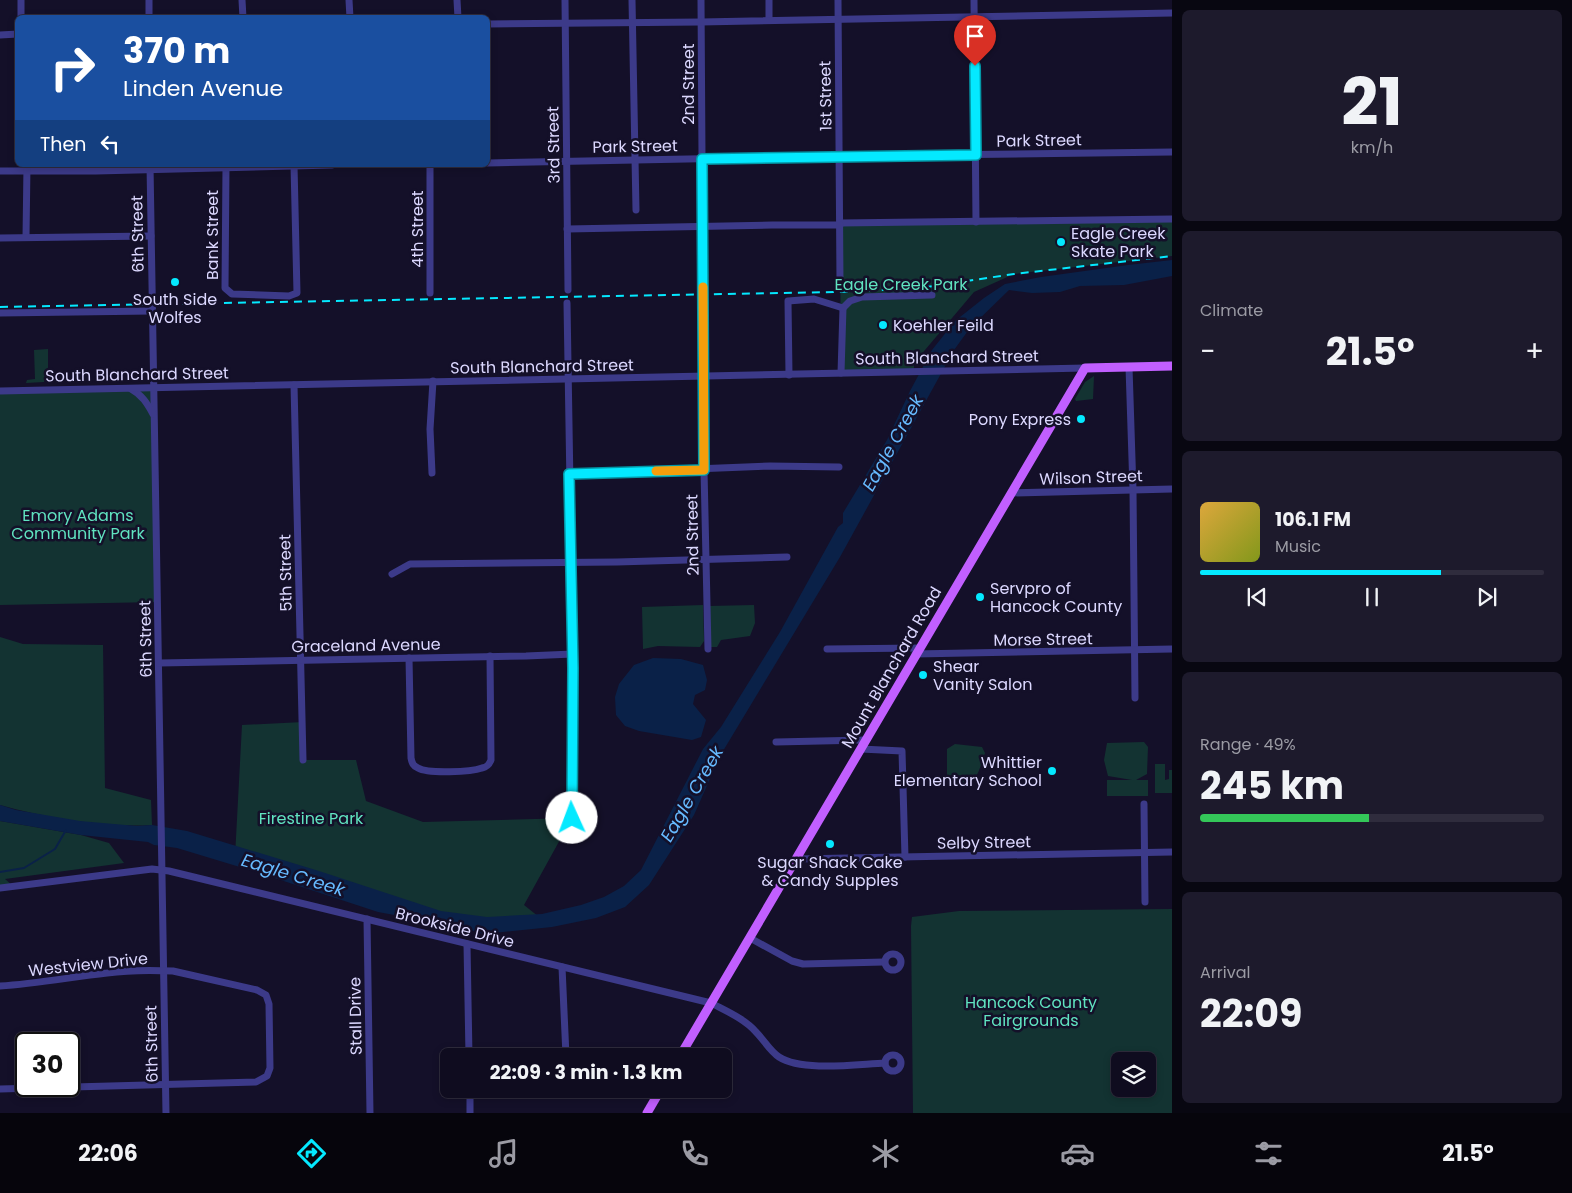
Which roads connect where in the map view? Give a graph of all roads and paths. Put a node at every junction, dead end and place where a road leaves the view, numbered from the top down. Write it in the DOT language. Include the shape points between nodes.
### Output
graph roads {
  1 [pos="21,0"];
  2 [pos="149,0"];
  3 [pos="242,0"];
  4 [pos="349,0"];
  5 [pos="457,0"];
  6 [pos="565,0"];
  7 [pos="632,0"];
  8 [pos="701,0"];
  9 [pos="769,0"];
  10 [pos="838,0"];
  11 [pos="974,0"];
  12 [pos="1172,13"];
  13 [pos="21,15"];
  14 [pos="149,15"];
  15 [pos="243,15"];
  16 [pos="350,15"];
  17 [pos="458,15"];
  18 [pos="974,16"];
  19 [pos="838,19"];
  20 [pos="769,20"];
  21 [pos="632,22"];
  22 [pos="701,22"];
  23 [pos="565,23"];
  24 [pos="490,24"];
  25 [pos="15,34"];
  26 [pos="0,35"];
  27 [pos="1172,152"];
  28 [pos="976,155"];
  29 [pos="839,157"];
  30 [pos="702,159"];
  31 [pos="635,160"];
  32 [pos="567,162"];
  33 [pos="490,163"];
  34 [pos="150,167"];
  35 [pos="226,167"];
  36 [pos="294,167"];
  37 [pos="430,167"];
  38 [pos="27,168"];
  39 [pos="0,171"];
  40 [pos="636,210"];
  41 [pos="1172,219"];
  42 [pos="976,222"];
  43 [pos="840,224"];
  44 [pos="702,227"];
  45 [pos="567,229"];
  46 [pos="151,236"];
  47 [pos="26,237"];
  48 [pos="0,238"];
  49 [pos="840,283"];
  50 [pos="568,290"];
  51 [pos="430,293"];
  52 [pos="932,294"];
  53 [pos="567,303"];
  54 [pos="843,308"];
  55 [pos="152,311"];
  56 [pos="0,313"];
  57 [pos="1172,366"];
  58 [pos="1129,367"];
  59 [pos="1085,368"];
  60 [pos="841,373"];
  61 [pos="789,375"];
  62 [pos="704,377"];
  63 [pos="569,379"];
  64 [pos="433,382"];
  65 [pos="294,385"];
  66 [pos="128,388"];
  67 [pos="153,388"];
  68 [pos="0,391"];
  69 [pos="154,415"];
  70 [pos="839,467"];
  71 [pos="704,470"];
  72 [pos="432,473"];
  73 [pos="569,474"];
  74 [pos="1172,489"];
  75 [pos="1133,490"];
  76 [pos="1010,493"];
  77 [pos="787,557"];
  78 [pos="706,559"];
  79 [pos="570,563"];
  80 [pos="392,574"];
  81 [pos="708,649"];
  82 [pos="827,649"];
  83 [pos="1172,649"];
  84 [pos="1136,650"];
  85 [pos="917,651"];
  86 [pos="572,654"];
  87 [pos="490,656"];
  88 [pos="409,658"];
  89 [pos="300,660"];
  90 [pos="159,663"];
  91 [pos="1135,698"];
  92 [pos="865,740"];
  93 [pos="776,742"];
  94 [pos="861,749"];
  95 [pos="303,760"];
  96 [pos="1144,804"];
  97 [pos="572,818"];
  98 [pos="1145,852"];
  99 [pos="1172,852"];
  100 [pos="905,857"];
  101 [pos="796,859"];
  102 [pos="162,870"];
  103 [pos="0,888"];
  104 [pos="1146,902"];
  105 [pos="367,919"];
  106 [pos="750,938"];
  107 [pos="467,944"];
  108 [pos="884,962"];
  109 [pos="562,968"];
  110 [pos="163,970"];
  111 [pos="0,986"];
  112 [pos="711,1003"];
  113 [pos="470,1048"];
  114 [pos="566,1048"];
  115 [pos="685,1048"];
  116 [pos="885,1063"];
  117 [pos="165,1084"];
  118 [pos="0,1089"];
  119 [pos="470,1098"];
  120 [pos="656,1098"];
  121 [pos="166,1113"];
  122 [pos="370,1113"];
  123 [pos="470,1113"];
  124 [pos="647,1113"];
  1 -- 13 [label="street"];
  2 -- 14 [label="street"];
  3 -- 15 [label="street"];
  4 -- 16 [label="street"];
  5 -- 17 [label="street"];
  6 -- 23 [label="street, 3rd Street"];
  7 -- 21 [label="street"];
  8 -- 22 [label="street, 2nd Street"];
  9 -- 20 [label="street"];
  10 -- 19 [label="street, 1st Street"];
  11 -- 18 [label="street"];
  12 -- 18 [label="street"];
  18 -- 19 [label="street"];
  18 -- 28 [label="street"];
  19 -- 20 [label="street"];
  19 -- 29 [label="street, 1st Street"];
  20 -- 22 [label="street"];
  21 -- 22 [label="street"];
  21 -- 23 [label="street"];
  21 -- 31 [label="street"];
  22 -- 30 [label="street, 2nd Street"];
  23 -- 24 [label="street"];
  23 -- 32 [label="street, 3rd Street"];
  25 -- 26 [label="street"];
  27 -- 28 [label="street, Park Street"];
  28 -- 29 [label="street, Park Street"];
  28 -- 42 [label="street"];
  29 -- 30 [label="street, Park Street"];
  29 -- 43 [label="street, 1st Street"];
  30 -- 31 [label="street, Park Street"];
  30 -- 44 [label="street, 2nd Street"];
  31 -- 32 [label="street, Park Street"];
  31 -- 40 [label="street"];
  32 -- 33 [label="street, Park Street"];
  32 -- 45 [label="street, 3rd Street"];
  34 -- 35 [label="street"];
  34 -- 38 [label="street"];
  34 -- 46 [label="street, 6th Street"];
  35 -- 36 [label="street, Bank Street" via="225,288 232,294 289,296 296,293"];
  37 -- 51 [label="street, 4th Street"];
  38 -- 39 [label="street"];
  38 -- 47 [label="street"];
  41 -- 42 [label="street"];
  42 -- 43 [label="street"];
  43 -- 44 [label="street"];
  43 -- 49 [label="street, 1st Street"];
  44 -- 45 [label="street"];
  44 -- 62 [label="street, 2nd Street"];
  45 -- 50 [label="street, 3rd Street"];
  46 -- 47 [label="street"];
  46 -- 55 [label="street, 6th Street"];
  47 -- 48 [label="street"];
  52 -- 54 [label="street" via="862,297 850,301"];
  53 -- 63 [label="street"];
  54 -- 60 [label="street"];
  54 -- 61 [label="street" via="814,299 788,301"];
  55 -- 56 [label="street"];
  55 -- 67 [label="street, 6th Street"];
  57 -- 58 [label="main road"];
  58 -- 59 [label="main road"];
  58 -- 75 [label="street"];
  59 -- 60 [label="street, South Blanchard Street"];
  59 -- 76 [label="main road, Mount Blanchard Road"];
  60 -- 61 [label="street, South Blanchard Street"];
  61 -- 62 [label="street, South Blanchard Street"];
  62 -- 63 [label="street, South Blanchard Street"];
  62 -- 71 [label="street, 2nd Street"];
  63 -- 64 [label="street, South Blanchard Street"];
  63 -- 73 [label="street"];
  64 -- 65 [label="street, South Blanchard Street"];
  64 -- 72 [label="street"];
  65 -- 67 [label="street, South Blanchard Street"];
  65 -- 89 [label="street, 5th Street"];
  66 -- 67 [label="street, South Blanchard Street"];
  66 -- 68 [label="street, South Blanchard Street"];
  66 -- 69 [label="street" via="144,398"];
  67 -- 69 [label="street, 6th Street"];
  69 -- 90 [label="street, 6th Street"];
  70 -- 71 [label="street" via="770,466"];
  71 -- 73 [label="street"];
  71 -- 78 [label="street, 2nd Street"];
  73 -- 79 [label="street"];
  74 -- 75 [label="street, Wilson Street"];
  75 -- 76 [label="street, Wilson Street"];
  75 -- 84 [label="street"];
  76 -- 85 [label="main road, Mount Blanchard Road"];
  77 -- 78 [label="street"];
  78 -- 79 [label="street"];
  78 -- 81 [label="street, 2nd Street"];
  79 -- 80 [label="street" via="410,564"];
  79 -- 86 [label="street"];
  82 -- 85 [label="street"];
  83 -- 84 [label="street, Morse Street"];
  84 -- 85 [label="street, Morse Street"];
  84 -- 91 [label="street"];
  85 -- 92 [label="main road, Mount Blanchard Road"];
  86 -- 87 [label="street, Graceland Avenue"];
  86 -- 97 [label="street"];
  87 -- 88 [label="street, Graceland Avenue"];
  87 -- 88 [label="street" via="491,760 477,770 438,771 424,770 414,765 411,758"];
  88 -- 89 [label="street, Graceland Avenue"];
  89 -- 90 [label="street, Graceland Avenue"];
  89 -- 95 [label="street, 5th Street"];
  90 -- 102 [label="street, 6th Street"];
  92 -- 93 [label="street"];
  92 -- 94 [label="main road, Mount Blanchard Road"];
  94 -- 100 [label="street" via="902,752"];
  94 -- 101 [label="main road, Mount Blanchard Road"];
  96 -- 98 [label="street"];
  98 -- 99 [label="street, Selby Street"];
  98 -- 100 [label="street, Selby Street"];
  98 -- 104 [label="street"];
  100 -- 101 [label="street, Selby Street"];
  101 -- 106 [label="main road, Mount Blanchard Road"];
  102 -- 103 [label="street, Brookside Drive"];
  102 -- 105 [label="street, Brookside Drive"];
  102 -- 110 [label="street, 6th Street"];
  105 -- 107 [label="street, Brookside Drive"];
  105 -- 122 [label="street, Stall Drive"];
  106 -- 108 [label="street" via="804,964"];
  106 -- 112 [label="main road, Mount Blanchard Road"];
  107 -- 109 [label="street, Brookside Drive"];
  107 -- 113 [label="street"];
  109 -- 112 [label="street, Brookside Drive"];
  109 -- 114 [label="street"];
  110 -- 111 [label="street, Westview Drive" via="108,972"];
  110 -- 117 [label="street, 6th Street"];
  110 -- 117 [label="street, Westview Drive" via="257,990 266,995 269,1004 270,1068 265,1078 256,1082"];
  112 -- 115 [label="main road, Mount Blanchard Road"];
  112 -- 116 [label="street, Brookside Drive" via="753,1029 778,1056 790,1062 821,1065"];
  117 -- 118 [label="street"];
  117 -- 121 [label="street, 6th Street"];
  119 -- 123 [label="street"];
  120 -- 124 [label="main road"];
}
